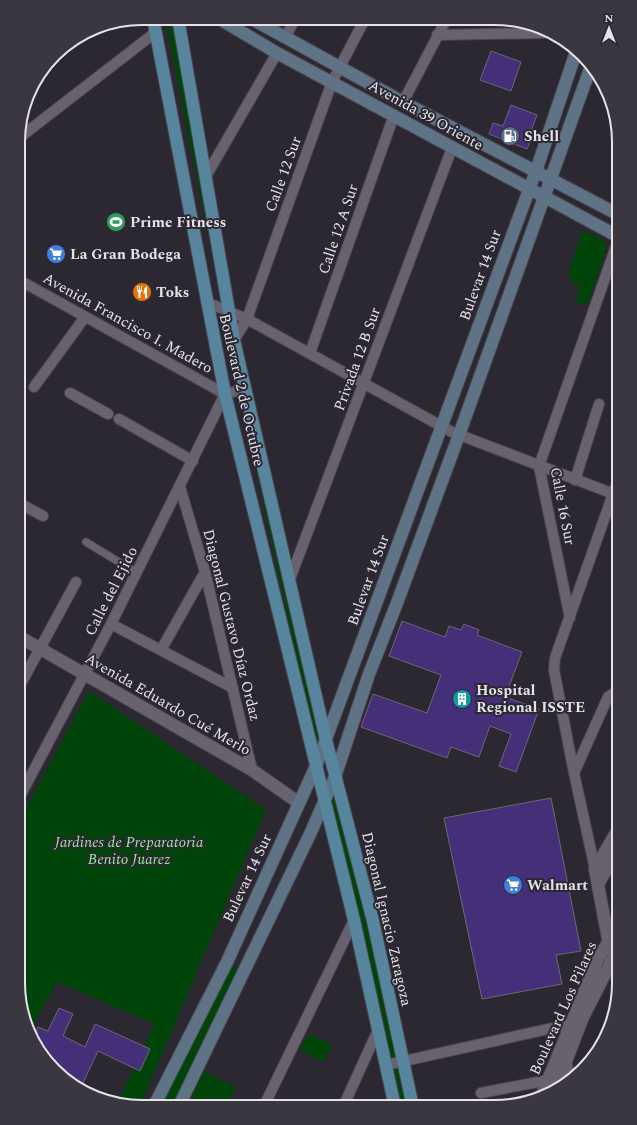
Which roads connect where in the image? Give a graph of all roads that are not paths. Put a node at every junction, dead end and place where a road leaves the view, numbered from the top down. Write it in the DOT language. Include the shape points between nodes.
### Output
graph roads {
  1 [pos="155,25"];
  2 [pos="179,25"];
  3 [pos="230,25"];
  4 [pos="262,25"];
  5 [pos="292,25"];
  6 [pos="362,25"];
  7 [pos="443,25"];
  8 [pos="156,32"];
  9 [pos="535,32"];
  10 [pos="437,35"];
  11 [pos="285,38"];
  12 [pos="277,53"];
  13 [pos="574,56"];
  14 [pos="339,67"];
  15 [pos="589,73"];
  16 [pos="332,82"];
  17 [pos="404,102"];
  18 [pos="394,115"];
  19 [pos="26,133"];
  20 [pos="452,148"];
  21 [pos="536,170"];
  22 [pos="205,178"];
  23 [pos="551,179"];
  24 [pos="529,189"];
  25 [pos="545,198"];
  26 [pos="612,211"];
  27 [pos="612,234"];
  28 [pos="612,258"];
  29 [pos="25,283"];
  30 [pos="206,302"];
  31 [pos="228,310"];
  32 [pos="85,317"];
  33 [pos="247,319"];
  34 [pos="234,340"];
  35 [pos="310,353"];
  36 [pos="364,384"];
  37 [pos="34,387"];
  38 [pos="245,389"];
  39 [pos="70,393"];
  40 [pos="225,394"];
  41 [pos="599,404"];
  42 [pos="108,414"];
  43 [pos="119,419"];
  44 [pos="441,426"];
  45 [pos="459,435"];
  46 [pos="193,461"];
  47 [pos="539,466"];
  48 [pos="575,480"];
  49 [pos="180,487"];
  50 [pos="612,494"];
  51 [pos="25,506"];
  52 [pos="612,506"];
  53 [pos="43,516"];
  54 [pos="86,542"];
  55 [pos="205,572"];
  56 [pos="137,573"];
  57 [pos="290,579"];
  58 [pos="76,582"];
  59 [pos="570,618"];
  60 [pos="112,624"];
  61 [pos="25,640"];
  62 [pos="41,650"];
  63 [pos="161,650"];
  64 [pos="84,674"];
  65 [pos="25,677"];
  66 [pos="233,688"];
  67 [pos="612,694"];
  68 [pos="326,740"];
  69 [pos="316,766"];
  70 [pos="252,770"];
  71 [pos="574,772"];
  72 [pos="336,774"];
  73 [pos="25,787"];
  74 [pos="325,801"];
  75 [pos="299,803"];
  76 [pos="612,840"];
  77 [pos="612,859"];
  78 [pos="595,869"];
  79 [pos="598,884"];
  80 [pos="354,920"];
  81 [pos="612,937"];
  82 [pos="612,947"];
  83 [pos="612,969"];
  84 [pos="583,1017"];
  85 [pos="571,1024"];
  86 [pos="378,1030"];
  87 [pos="403,1060"];
  88 [pos="566,1060"];
  89 [pos="386,1065"];
  90 [pos="569,1074"];
  91 [pos="551,1085"];
  92 [pos="481,1093"];
  93 [pos="157,1100"];
  94 [pos="182,1100"];
  95 [pos="267,1100"];
  96 [pos="345,1100"];
  97 [pos="394,1100"];
  98 [pos="412,1100"];
  1 -- 8 [label="main road, Boulevard 2 de Octubre"];
  2 -- 22 [label="main road, Boulevard 2 de Octubre"];
  3 -- 12 [label="main road, Avenida 39 Oriente"];
  4 -- 11 [label="main road, Avenida 39 Oriente"];
  5 -- 11 [label="street"];
  6 -- 14 [label="street, Calle 12 Sur"];
  7 -- 10 [label="street"];
  8 -- 19 [label="street"];
  8 -- 30 [label="main road, Boulevard 2 de Octubre"];
  9 -- 10 [label="street"];
  10 -- 17 [label="street"];
  11 -- 14 [label="main road, Avenida 39 Oriente"];
  12 -- 16 [label="main road, Avenida 39 Oriente"];
  12 -- 22 [label="street"];
  13 -- 21 [label="main road, Bulevar 14 Sur"];
  14 -- 16 [label="street, Calle 12 Sur"];
  14 -- 17 [label="main road, Avenida 39 Oriente"];
  15 -- 23 [label="main road"];
  16 -- 18 [label="main road, Avenida 39 Oriente"];
  16 -- 33 [label="street, Calle 12 Sur"];
  17 -- 21 [label="main road, Avenida 39 Oriente"];
  18 -- 20 [label="main road, Avenida 39 Oriente"];
  18 -- 35 [label="street, Calle 12 A Sur"];
  20 -- 24 [label="main road, Avenida 39 Oriente"];
  20 -- 36 [label="street, Privada 12 B Sur"];
  21 -- 23 [label="main road, Avenida 39 Oriente"];
  21 -- 24 [label="main road, Bulevar 14 Sur"];
  22 -- 31 [label="main road, Boulevard 2 de Octubre"];
  23 -- 25 [label="main road"];
  23 -- 26 [label="main road, Avenida 39 Oriente"];
  24 -- 25 [label="main road, Avenida 39 Oriente"];
  24 -- 44 [label="main road, Bulevar 14 Sur"];
  25 -- 27 [label="main road, Avenida 39 Oriente"];
  25 -- 45 [label="main road"];
  28 -- 47 [label="street, Calle 16 Sur"];
  29 -- 32 [label="street, Avenida Francisco I. Madero"];
  30 -- 31 [label="street"];
  30 -- 40 [label="main road, Boulevard 2 de Octubre"];
  31 -- 33 [label="street"];
  31 -- 34 [label="main road, Boulevard 2 de Octubre"];
  32 -- 37 [label="street"];
  32 -- 40 [label="street, Avenida Francisco I. Madero"];
  33 -- 34 [label="street, Calle 12 Sur"];
  33 -- 35 [label="street"];
  34 -- 38 [label="main road, Boulevard 2 de Octubre"];
  35 -- 36 [label="street"];
  36 -- 44 [label="street"];
  36 -- 57 [label="street, Privada 12 B Sur"];
  38 -- 40 [label="street"];
  38 -- 57 [label="main road, Boulevard 2 de Octubre"];
  39 -- 42 [label="street"];
  40 -- 46 [label="street, Calle del Ejido"];
  40 -- 69 [label="main road, Boulevard 2 de Octubre"];
  41 -- 48 [label="street"];
  43 -- 46 [label="street"];
  44 -- 45 [label="street"];
  44 -- 68 [label="main road, Bulevar 14 Sur"];
  45 -- 47 [label="street"];
  45 -- 72 [label="main road" via="369,674"];
  46 -- 49 [label="street, Calle del Ejido"];
  47 -- 48 [label="street"];
  47 -- 59 [label="street, Calle 16 Sur"];
  48 -- 50 [label="street"];
  49 -- 55 [label="street, Diagonal Gustavo Díaz Ordaz"];
  49 -- 56 [label="street, Calle del Ejido"];
  51 -- 53 [label="street"];
  52 -- 59 [label="street, Calle 16 Sur"];
  54 -- 56 [label="street"];
  55 -- 63 [label="street"];
  55 -- 66 [label="street, Diagonal Gustavo Díaz Ordaz"];
  56 -- 60 [label="street, Calle del Ejido"];
  57 -- 68 [label="main road, Boulevard 2 de Octubre"];
  58 -- 62 [label="street"];
  59 -- 71 [label="street" via="555,658 554,670"];
  60 -- 63 [label="street"];
  60 -- 64 [label="street, Calle del Ejido"];
  61 -- 62 [label="street, Avenida Eduardo Cué Merlo"];
  62 -- 64 [label="street, Avenida Eduardo Cué Merlo"];
  62 -- 65 [label="street"];
  63 -- 66 [label="street"];
  64 -- 70 [label="street, Avenida Eduardo Cué Merlo"];
  64 -- 73 [label="street, Calle del Ejido"];
  66 -- 70 [label="street, Diagonal Gustavo Díaz Ordaz"];
  67 -- 71 [label="street" via="608,697"];
  68 -- 69 [label="main road, Bulevar 14 Sur"];
  68 -- 72 [label="main road, Diagonal Ignacio Zaragoza"];
  69 -- 74 [label="main road"];
  69 -- 75 [label="main road, Bulevar 14 Sur"];
  70 -- 75 [label="street, Avenida Eduardo Cué Merlo"];
  71 -- 78 [label="street"];
  72 -- 74 [label="main road"];
  72 -- 87 [label="main road, Diagonal Ignacio Zaragoza" via="374,926"];
  74 -- 80 [label="main road"];
  74 -- 94 [label="main road"];
  75 -- 93 [label="main road, Bulevar 14 Sur" via="227,962"];
  76 -- 78 [label="street"];
  77 -- 79 [label="street"];
  78 -- 79 [label="street"];
  79 -- 81 [label="street"];
  80 -- 86 [label="main road"];
  80 -- 95 [label="street"];
  82 -- 85 [label="street, Boulevard Los Pilares" via="598,959"];
  83 -- 84 [label="street, Boulevard Los Pilares"];
  84 -- 85 [label="street"];
  84 -- 88 [label="street, Boulevard Los Pilares"];
  85 -- 87 [label="street"];
  85 -- 91 [label="street, Boulevard Los Pilares"];
  86 -- 89 [label="main road"];
  86 -- 96 [label="street"];
  87 -- 89 [label="street"];
  87 -- 98 [label="main road, Diagonal Ignacio Zaragoza"];
  88 -- 90 [label="street"];
  88 -- 91 [label="street, Boulevard Los Pilares"];
  89 -- 97 [label="main road"];
  91 -- 92 [label="street"];
}
